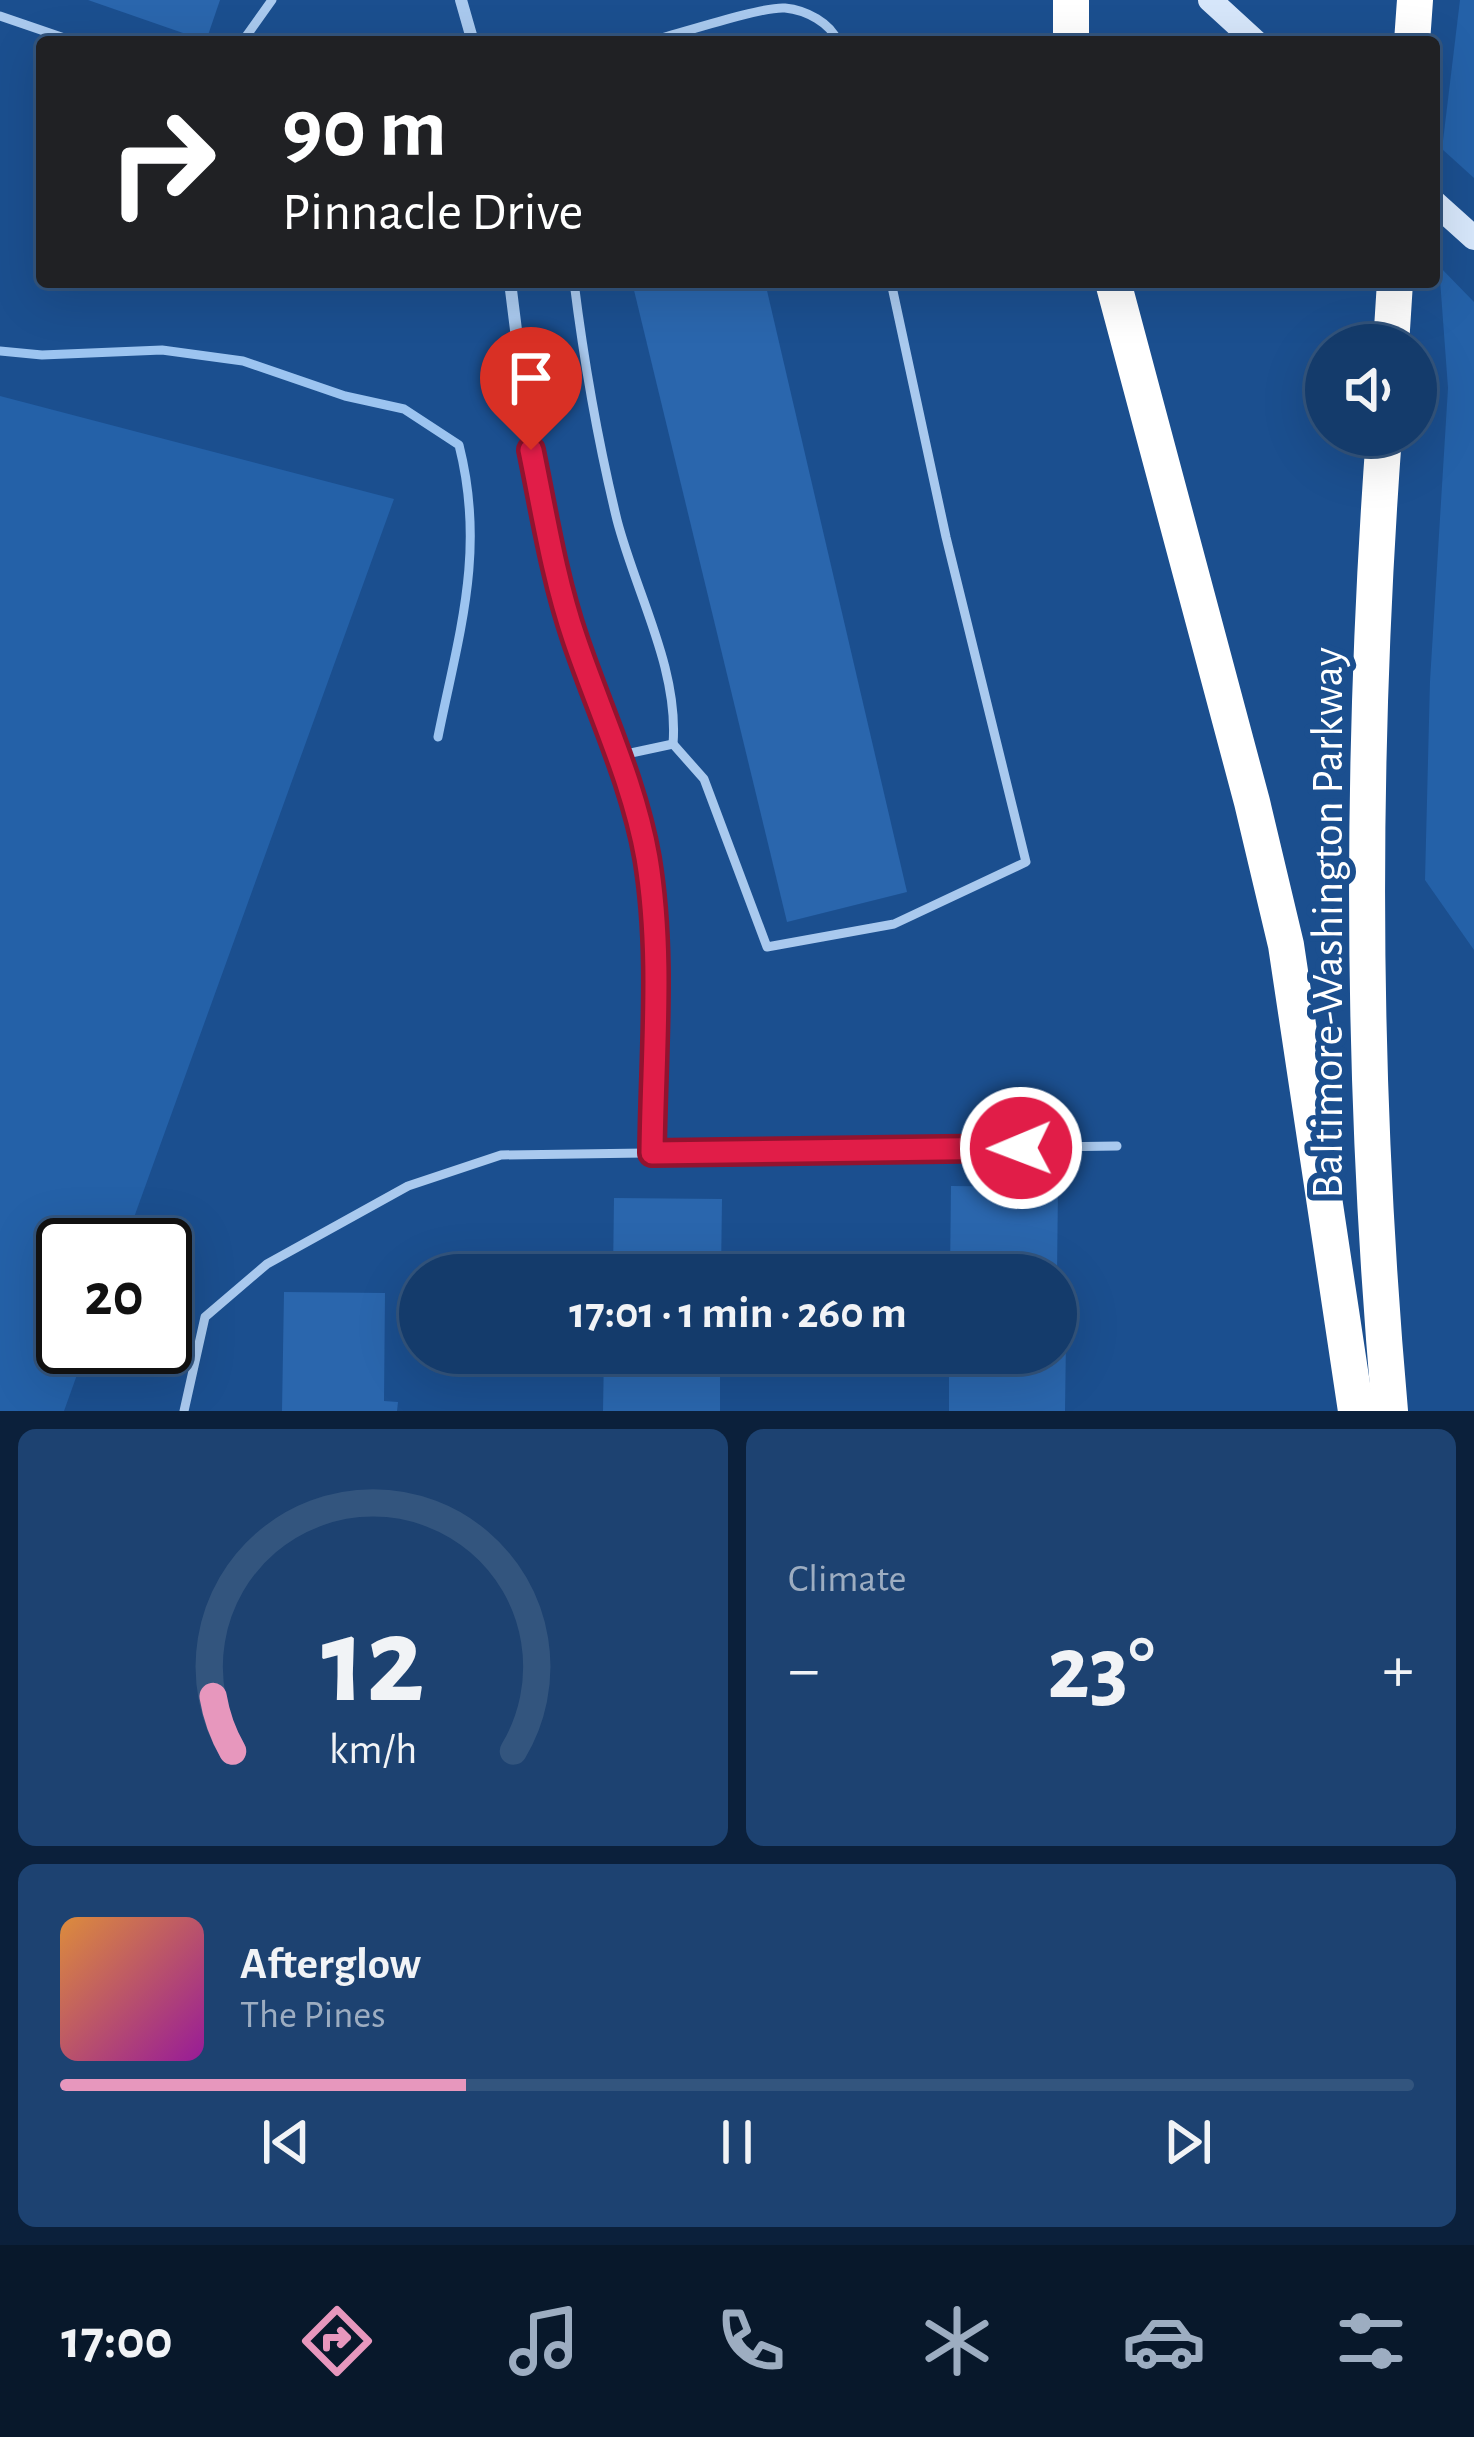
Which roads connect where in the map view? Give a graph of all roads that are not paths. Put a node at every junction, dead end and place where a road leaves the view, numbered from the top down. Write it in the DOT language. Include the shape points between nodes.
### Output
graph roads {
  1 [pos="272,0"];
  2 [pos="461,0"];
  3 [pos="1071,0"];
  4 [pos="1210,0"];
  5 [pos="1415,0"];
  6 [pos="0,16"];
  7 [pos="58,36"];
  8 [pos="246,36"];
  9 [pos="471,36"];
  10 [pos="671,36"];
  11 [pos="837,36"];
  12 [pos="1071,36"];
  13 [pos="1249,36"];
  14 [pos="1412,36"];
  15 [pos="1440,207"];
  16 [pos="1474,238"];
  17 [pos="511,288"];
  18 [pos="575,288"];
  19 [pos="892,288"];
  20 [pos="1115,288"];
  21 [pos="1395,288"];
  22 [pos="1392,324"];
  23 [pos="1382,456"];
  24 [pos="674,744"];
  25 [pos="617,756"];
  26 [pos="1117,1146"];
  27 [pos="652,1153"];
  28 [pos="184,1411"];
  29 [pos="1356,1411"];
  30 [pos="1390,1411"];
  1 -- 8 [label="lane"];
  2 -- 9 [label="street"];
  3 -- 12 [label="highway"];
  4 -- 13 [label="main road"];
  5 -- 14 [label="highway"];
  6 -- 7 [label="lane"];
  10 -- 11 [label="lane" via="783,8 813,16"];
  15 -- 16 [label="main road"];
  17 -- 25 [label="street" via="554,564"];
  18 -- 24 [label="lane" via="618,521 676,709"];
  19 -- 24 [label="lane" via="1027,862 894,924 767,947 704,779"];
  20 -- 29 [label="highway" via="1286,945"];
  21 -- 22 [label="highway"];
  23 -- 30 [label="highway, Baltimore-Washington Parkway" via="1365,863 1368,1066"];
  24 -- 25 [label="lane"];
  25 -- 27 [label="street" via="646,855 656,949"];
  26 -- 27 [label="lane"];
  27 -- 28 [label="lane" via="502,1155 408,1186 357,1214 267,1264 205,1317"];
}
